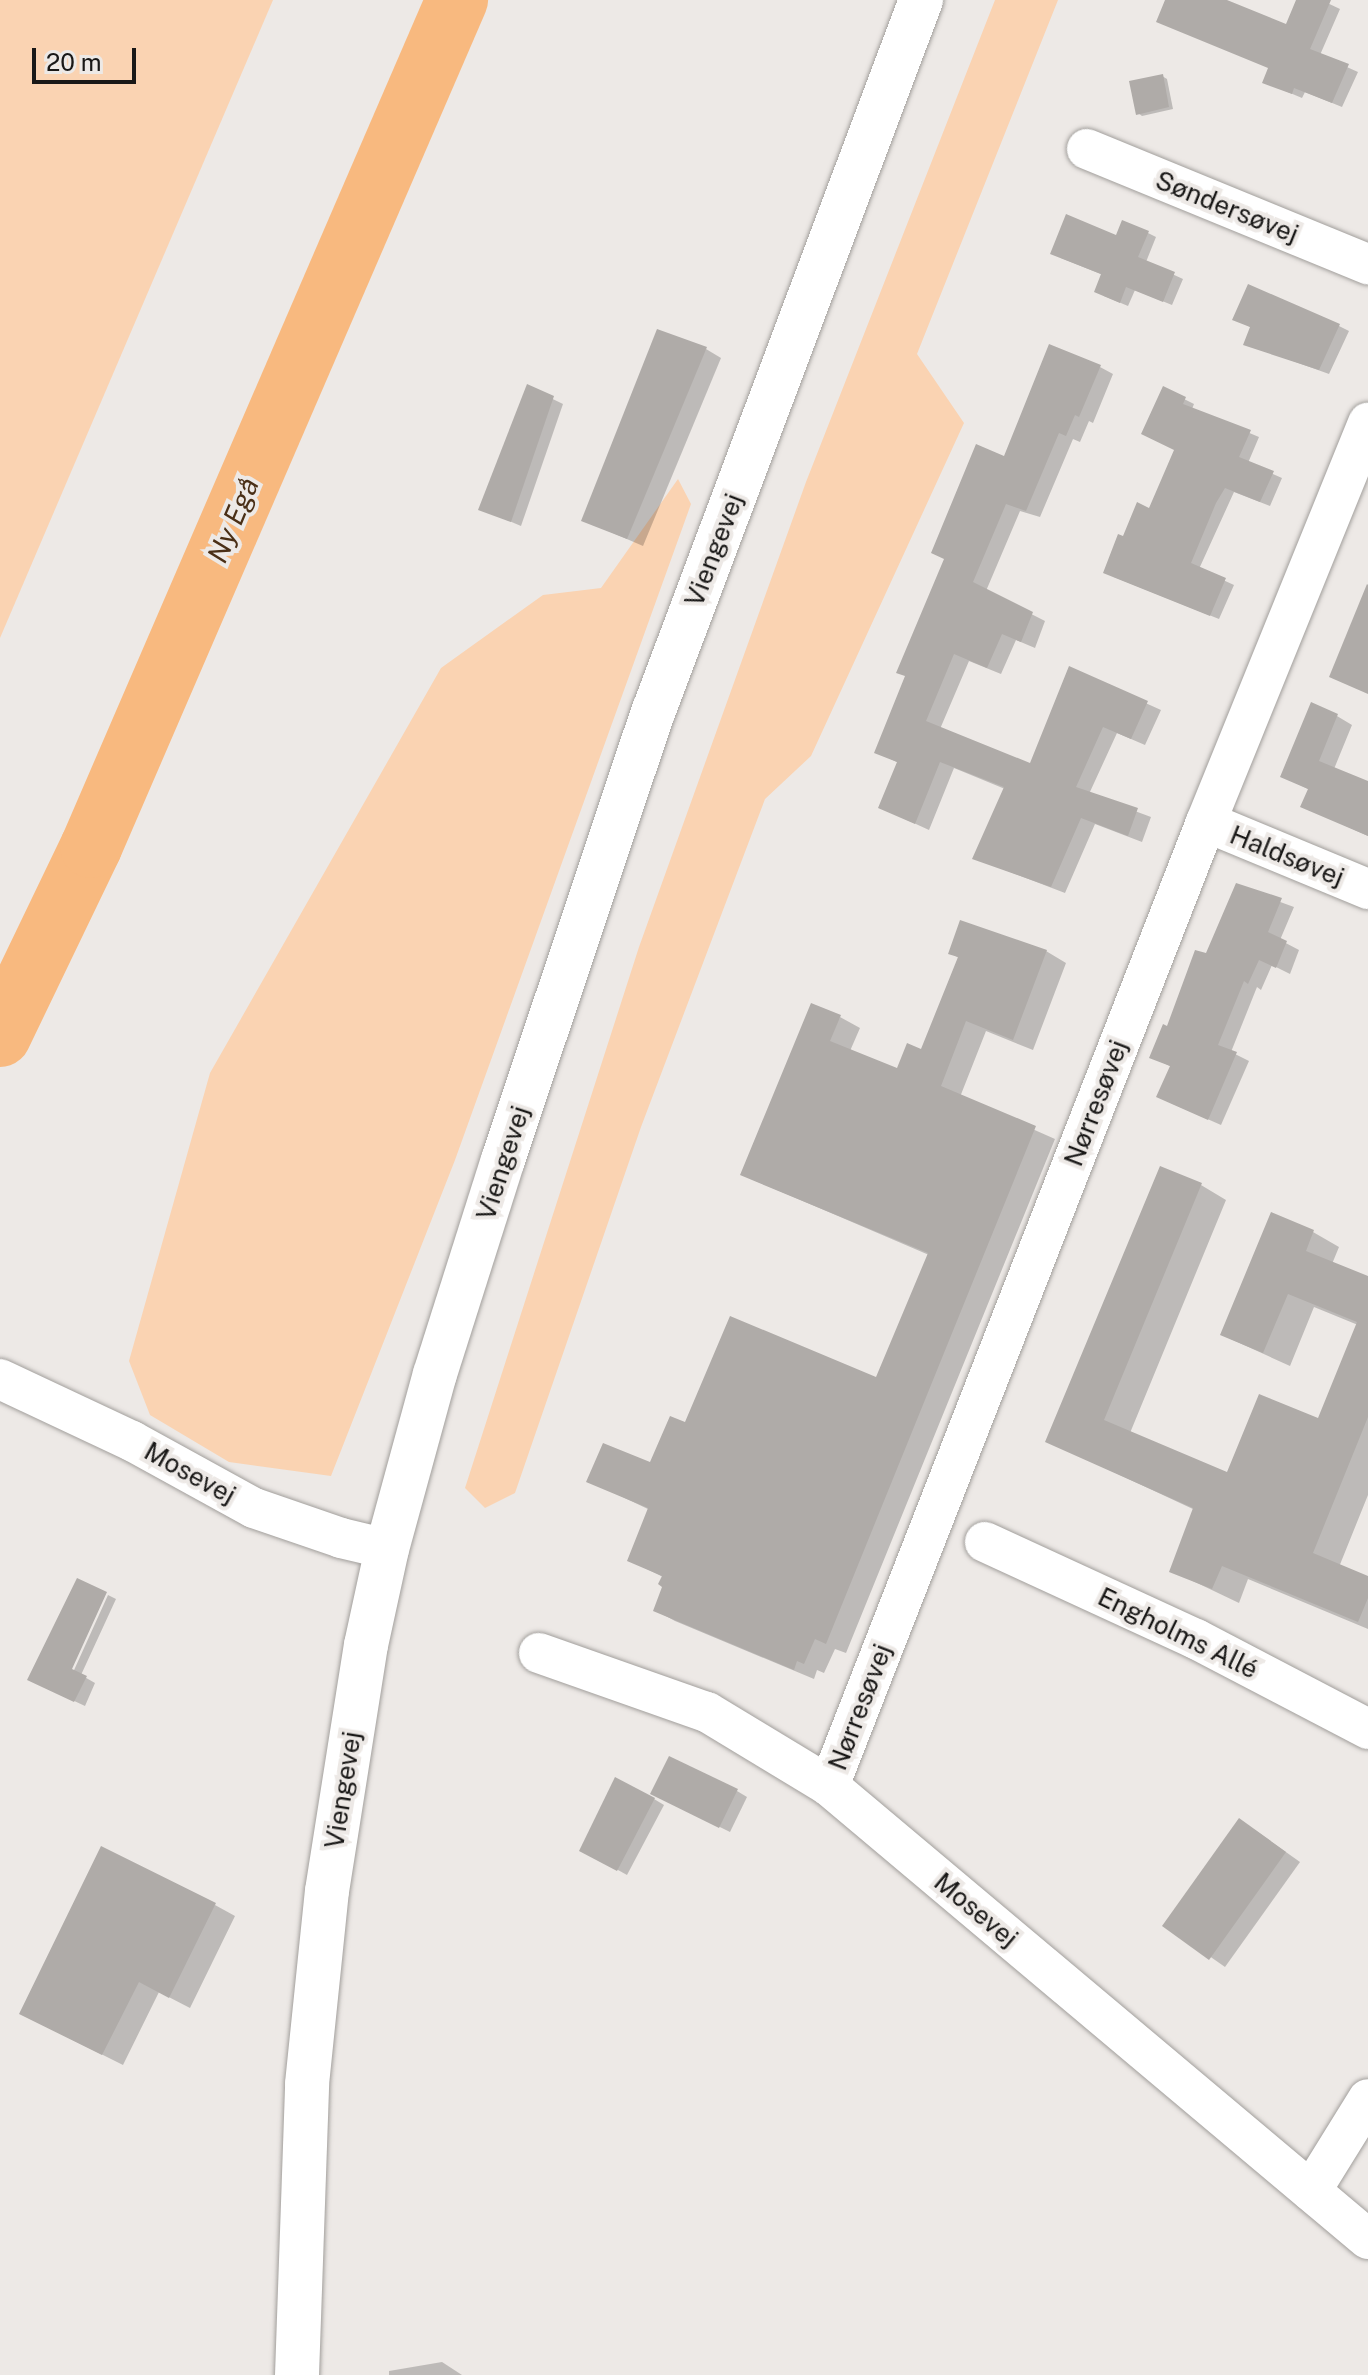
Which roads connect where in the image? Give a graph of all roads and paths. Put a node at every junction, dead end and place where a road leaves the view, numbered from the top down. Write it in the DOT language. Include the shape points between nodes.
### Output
graph roads {
  1 [pos="921,0"];
  2 [pos="1087,149"];
  3 [pos="1368,264"];
  4 [pos="1368,423"];
  5 [pos="1206,822"];
  6 [pos="1368,889"];
  7 [pos="0,1379"];
  8 [pos="985,1542"];
  9 [pos="387,1549"];
  10 [pos="539,1653"];
  11 [pos="1368,1729"];
  12 [pos="829,1786"];
  13 [pos="1368,2099"];
  14 [pos="1311,2191"];
  15 [pos="1368,2239"];
  16 [pos="297,2375"];
  1 -- 9 [label="street, Viengevej" via="649,725 448,1331"];
  2 -- 3 [label="street, Søndersøvej"];
  4 -- 5 [label="street, Nørresøvej"];
  5 -- 6 [label="street, Haldsøvej"];
  5 -- 12 [label="street, Nørresøvej"];
  7 -- 9 [label="street, Mosevej" via="132,1441 254,1508"];
  8 -- 11 [label="street, Engholms Allé" via="1196,1639"];
  9 -- 16 [label="street, Viengevej" via="366,1645 325,1906 307,2084"];
  10 -- 12 [label="street, Mosevej" via="707,1712"];
  12 -- 14 [label="street, Mosevej"];
  13 -- 14 [label="street"];
  14 -- 15 [label="street, Mosevej"];
}
